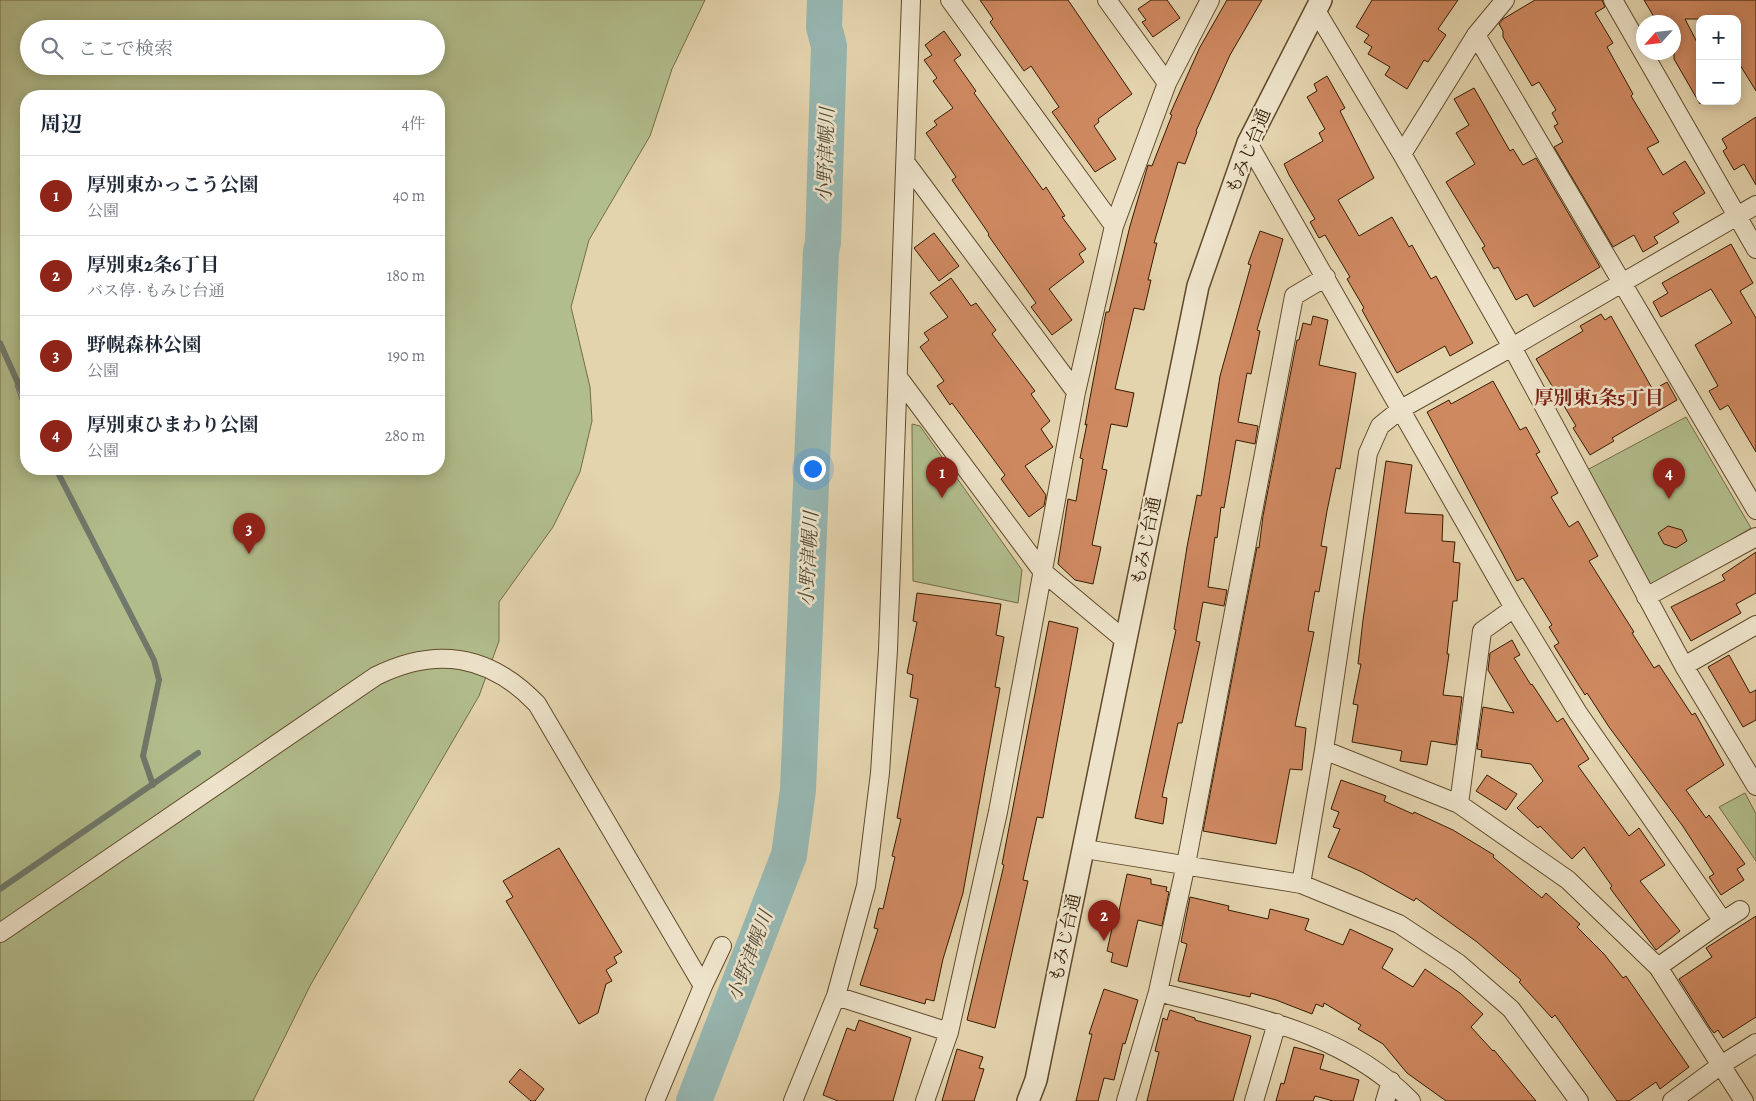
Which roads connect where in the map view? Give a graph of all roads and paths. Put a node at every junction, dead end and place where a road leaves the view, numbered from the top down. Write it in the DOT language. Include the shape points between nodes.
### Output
graph roads {
  1 [pos="911,0"];
  2 [pos="950,0"];
  3 [pos="1107,0"];
  4 [pos="1210,0"];
  5 [pos="1505,0"];
  6 [pos="1613,0"];
  7 [pos="1318,4"];
  8 [pos="1476,35"];
  9 [pos="1167,83"];
  10 [pos="1248,143"];
  11 [pos="1402,154"];
  12 [pos="906,163"];
  13 [pos="1756,204"];
  14 [pos="1736,216"];
  15 [pos="1114,226"];
  16 [pos="1756,248"];
  17 [pos="1326,277"];
  18 [pos="1624,282"];
  19 [pos="1512,347"];
  20 [pos="898,377"];
  21 [pos="1076,392"];
  22 [pos="1402,409"];
  23 [pos="1756,510"];
  24 [pos="1756,537"];
  25 [pos="1042,571"];
  26 [pos="1646,597"];
  27 [pos="1514,608"];
  28 [pos="1756,625"];
  29 [pos="1126,641"];
  30 [pos="1684,666"];
  31 [pos="1324,750"];
  32 [pos="1756,786"];
  33 [pos="1459,804"];
  34 [pos="1084,849"];
  35 [pos="1186,864"];
  36 [pos="1301,884"];
  37 [pos="1740,910"];
  38 [pos="1723,921"];
  39 [pos="0,933"];
  40 [pos="722,946"];
  41 [pos="1658,967"];
  42 [pos="703,986"];
  43 [pos="1158,992"];
  44 [pos="836,996"];
  45 [pos="1277,1023"];
  46 [pos="948,1032"];
  47 [pos="1756,1043"];
  48 [pos="1721,1065"];
  49 [pos="1391,1081"];
  50 [pos="655,1101"];
  51 [pos="793,1101"];
  52 [pos="925,1101"];
  53 [pos="1028,1101"];
  54 [pos="1126,1101"];
  55 [pos="1254,1101"];
  56 [pos="1385,1101"];
  57 [pos="1411,1101"];
  58 [pos="1579,1101"];
  59 [pos="1672,1101"];
  60 [pos="1744,1101"];
  1 -- 12 [label="street"];
  2 -- 15 [label="street"];
  3 -- 9 [label="street"];
  4 -- 9 [label="street"];
  5 -- 8 [label="street"];
  6 -- 14 [label="street"];
  7 -- 10 [label="street, もみじ台通"];
  7 -- 11 [label="street"];
  8 -- 11 [label="street"];
  8 -- 18 [label="street"];
  9 -- 15 [label="street"];
  10 -- 17 [label="street"];
  10 -- 29 [label="street, もみじ台通" via="1198,286"];
  11 -- 19 [label="street"];
  12 -- 20 [label="street"];
  12 -- 21 [label="street"];
  13 -- 14 [label="street"];
  14 -- 16 [label="street"];
  14 -- 18 [label="street"];
  15 -- 21 [label="street"];
  17 -- 22 [label="street"];
  17 -- 35 [label="street" via="1294,296"];
  18 -- 19 [label="street"];
  18 -- 23 [label="street"];
  19 -- 22 [label="street"];
  19 -- 26 [label="street"];
  20 -- 25 [label="street"];
  20 -- 44 [label="street" via="880,773 866,886"];
  21 -- 25 [label="street"];
  22 -- 27 [label="street"];
  22 -- 31 [label="street" via="1380,426 1368,453"];
  24 -- 26 [label="street"];
  25 -- 29 [label="street"];
  25 -- 46 [label="street" via="998,812"];
  26 -- 30 [label="street"];
  27 -- 33 [label="street" via="1482,631"];
  27 -- 38 [label="street" via="1578,713"];
  28 -- 30 [label="street"];
  29 -- 34 [label="street, もみじ台通"];
  30 -- 32 [label="street"];
  31 -- 33 [label="street"];
  31 -- 36 [label="street"];
  33 -- 41 [label="street" via="1568,880"];
  34 -- 35 [label="street"];
  34 -- 53 [label="street, もみじ台通" via="1036,1080"];
  35 -- 36 [label="street"];
  35 -- 43 [label="street"];
  36 -- 58 [label="street" via="1399,924 1458,963 1511,1009"];
  37 -- 38 [label="street"];
  38 -- 41 [label="street"];
  39 -- 42 [label="street" via="376,676 412,661 452,658 471,662 507,678 536,704"];
  40 -- 42 [label="street"];
  41 -- 48 [label="street"];
  42 -- 50 [label="street"];
  43 -- 45 [label="street"];
  43 -- 54 [label="street"];
  44 -- 46 [label="street"];
  44 -- 51 [label="street"];
  45 -- 49 [label="street" via="1331,1043"];
  45 -- 55 [label="street"];
  46 -- 52 [label="street"];
  47 -- 48 [label="street"];
  48 -- 59 [label="street"];
  48 -- 60 [label="street"];
  49 -- 56 [label="street"];
  49 -- 57 [label="street"];
}
